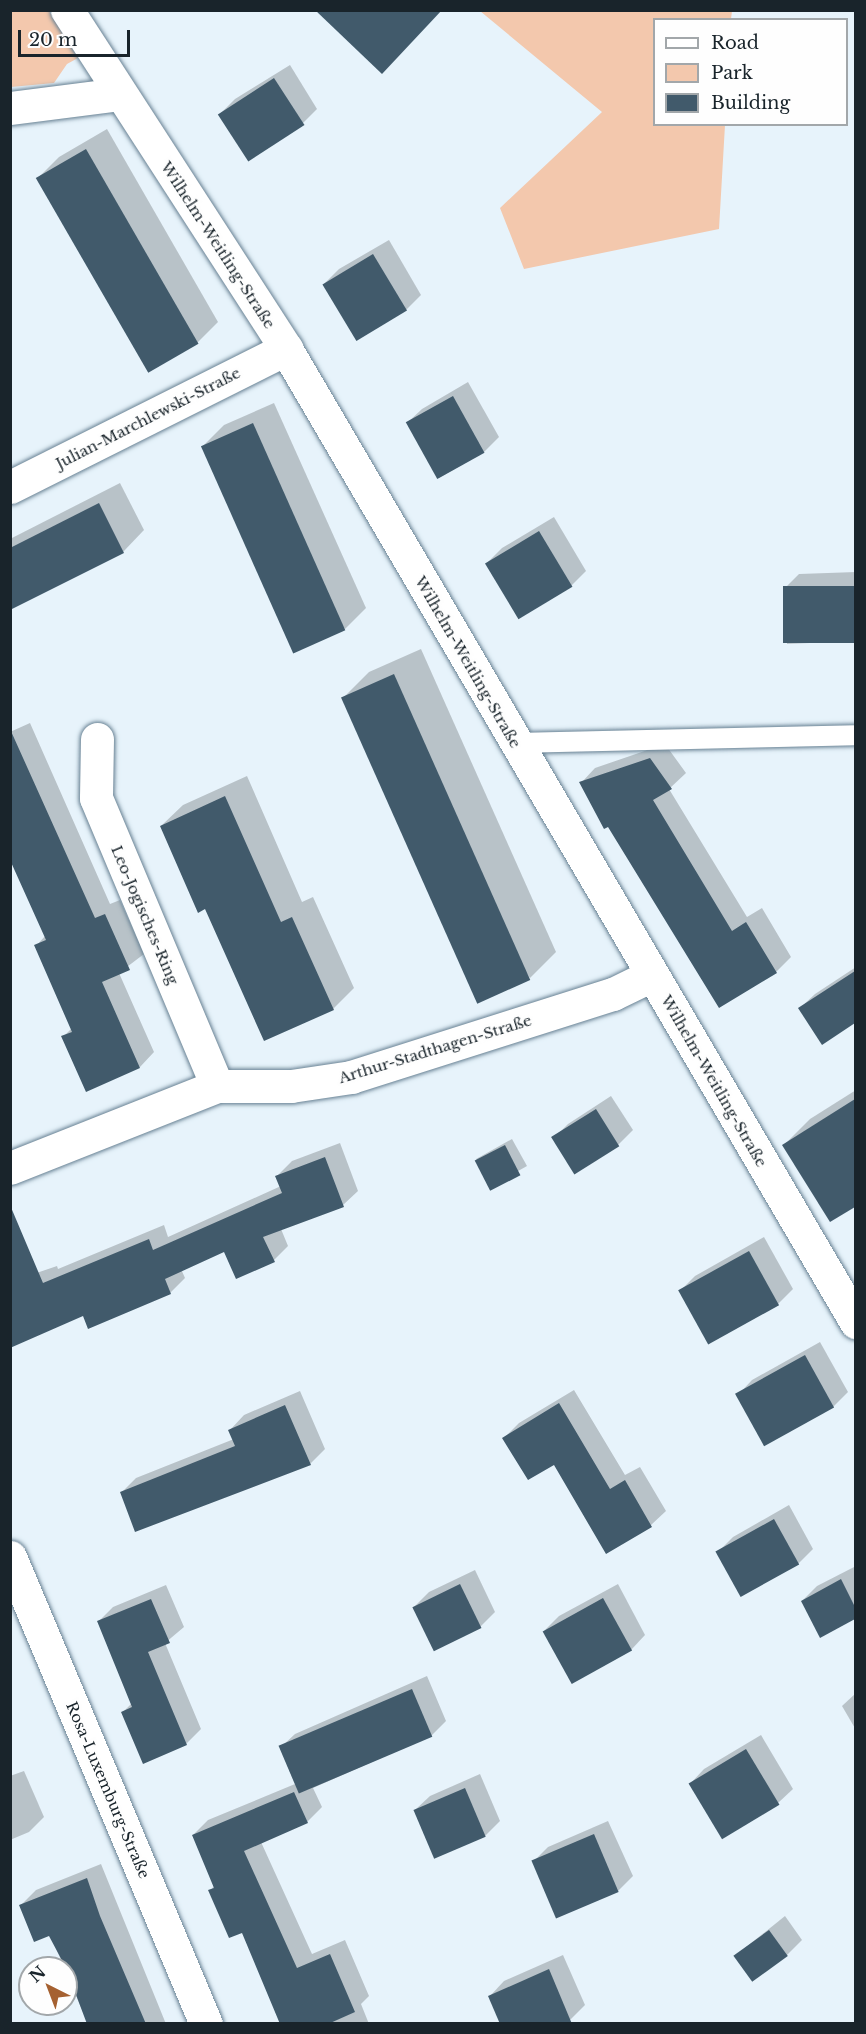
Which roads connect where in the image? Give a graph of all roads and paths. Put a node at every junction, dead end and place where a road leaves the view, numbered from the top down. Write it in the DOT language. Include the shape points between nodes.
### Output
graph roads {
  1 [pos="67,10"];
  2 [pos="120,94"];
  3 [pos="10,108"];
  4 [pos="286,349"];
  5 [pos="10,487"];
  6 [pos="855,735"];
  7 [pos="97,739"];
  8 [pos="514,742"];
  9 [pos="652,975"];
  10 [pos="217,1086"];
  11 [pos="10,1168"];
  12 [pos="855,1322"];
  13 [pos="10,1557"];
  14 [pos="206,2024"];
  1 -- 2 [label="street, Wilhelm-Weitling-Straße"];
  2 -- 3 [label="street"];
  2 -- 4 [label="street, Wilhelm-Weitling-Straße"];
  4 -- 5 [label="street, Julian-Marchlewski-Straße"];
  4 -- 8 [label="street, Wilhelm-Weitling-Straße"];
  6 -- 8 [label="lane"];
  7 -- 10 [label="street, Leo-Jogisches-Ring" via="96,798"];
  8 -- 9 [label="street, Wilhelm-Weitling-Straße"];
  9 -- 10 [label="street, Arthur-Stadthagen-Straße" via="613,994 351,1077 291,1086"];
  9 -- 12 [label="street, Wilhelm-Weitling-Straße"];
  10 -- 11 [label="street, Arthur-Stadthagen-Straße"];
  13 -- 14 [label="street, Rosa-Luxemburg-Straße"];
}
